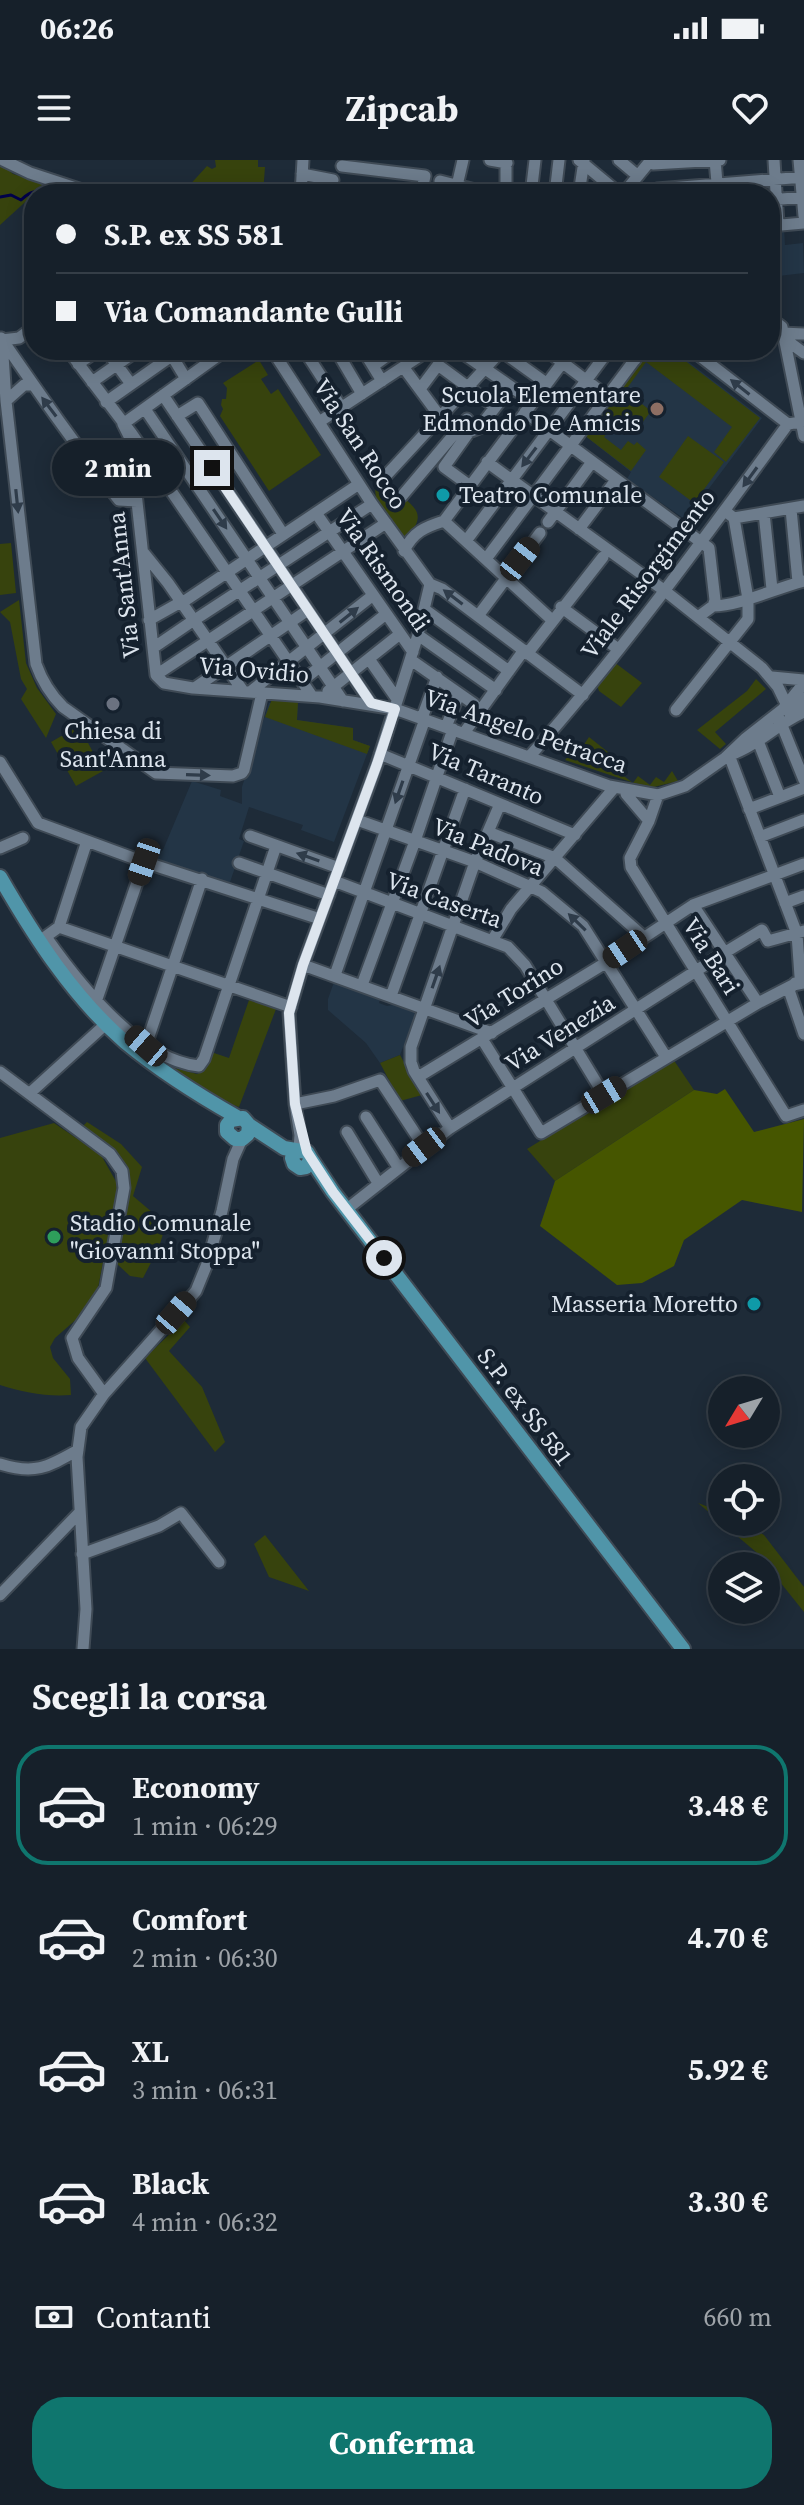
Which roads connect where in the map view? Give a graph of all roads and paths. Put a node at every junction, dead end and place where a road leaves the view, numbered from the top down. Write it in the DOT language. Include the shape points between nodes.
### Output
graph roads {
  1 [pos="3,160"];
  2 [pos="303,160"];
  3 [pos="463,160"];
  4 [pos="490,160"];
  5 [pos="535,160"];
  6 [pos="559,160"];
  7 [pos="619,160"];
  8 [pos="716,160"];
  9 [pos="774,160"];
  10 [pos="799,160"];
  11 [pos="582,161"];
  12 [pos="652,161"];
  13 [pos="506,162"];
  14 [pos="342,166"];
  15 [pos="302,174"];
  16 [pos="638,176"];
  17 [pos="802,177"];
  18 [pos="776,179"];
  19 [pos="333,180"];
  20 [pos="440,181"];
  21 [pos="64,184"];
  22 [pos="302,184"];
  23 [pos="423,184"];
  24 [pos="445,184"];
  25 [pos="457,184"];
  26 [pos="506,184"];
  27 [pos="532,184"];
  28 [pos="556,184"];
  29 [pos="580,184"];
  30 [pos="602,184"];
  31 [pos="631,184"];
  32 [pos="657,184"];
  33 [pos="718,184"];
  34 [pos="747,184"];
  35 [pos="776,184"];
  36 [pos="803,198"];
  37 [pos="780,200"];
  38 [pos="804,216"];
  39 [pos="804,223"];
  40 [pos="780,225"];
  41 [pos="780,330"];
  42 [pos="783,333"];
  43 [pos="24,334"];
  44 [pos="804,334"];
  45 [pos="1,338"];
  46 [pos="804,353"];
  47 [pos="24,360"];
  48 [pos="75,360"];
  49 [pos="84,360"];
  50 [pos="113,360"];
  51 [pos="124,360"];
  52 [pos="166,360"];
  53 [pos="179,360"];
  54 [pos="212,360"];
  55 [pos="279,360"];
  56 [pos="310,360"];
  57 [pos="342,360"];
  58 [pos="369,360"];
  59 [pos="380,360"];
  60 [pos="415,360"];
  61 [pos="473,360"];
  62 [pos="492,360"];
  63 [pos="514,360"];
  64 [pos="558,360"];
  65 [pos="564,360"];
  66 [pos="602,360"];
  67 [pos="634,360"];
  68 [pos="705,360"];
  69 [pos="562,363"];
  70 [pos="78,364"];
  71 [pos="117,365"];
  72 [pos="373,366"];
  73 [pos="23,367"];
  74 [pos="404,368"];
  75 [pos="485,368"];
  76 [pos="186,379"];
  77 [pos="382,381"];
  78 [pos="587,381"];
  79 [pos="92,382"];
  80 [pos="546,383"];
  81 [pos="131,384"];
  82 [pos="32,385"];
  83 [pos="467,386"];
  84 [pos="511,387"];
  85 [pos="420,389"];
  86 [pos="362,394"];
  87 [pos="163,395"];
  88 [pos="608,397"];
  89 [pos="6,401"];
  90 [pos="106,402"];
  91 [pos="533,402"];
  92 [pos="341,407"];
  93 [pos="451,407"];
  94 [pos="495,407"];
  95 [pos="145,409"];
  96 [pos="525,412"];
  97 [pos="177,416"];
  98 [pos="441,418"];
  99 [pos="467,419"];
  100 [pos="319,422"];
  101 [pos="801,422"];
  102 [pos="123,424"];
  103 [pos="788,424"];
  104 [pos="479,428"];
  105 [pos="549,430"];
  106 [pos="804,436"];
  107 [pos="570,446"];
  108 [pos="487,462"];
  109 [pos="592,462"];
  110 [pos="382,480"];
  111 [pos="512,480"];
  112 [pos="616,480"];
  113 [pos="359,484"];
  114 [pos="470,486"];
  115 [pos="402,496"];
  116 [pos="534,496"];
  117 [pos="137,501"];
  118 [pos="372,504"];
  119 [pos="804,506"];
  120 [pos="791,509"];
  121 [pos="316,513"];
  122 [pos="764,513"];
  123 [pos="729,514"];
  124 [pos="552,517"];
  125 [pos="444,521"];
  126 [pos="386,523"];
  127 [pos="579,529"];
  128 [pos="329,531"];
  129 [pos="540,533"];
  130 [pos="283,534"];
  131 [pos="466,541"];
  132 [pos="701,542"];
  133 [pos="265,546"];
  134 [pos="142,549"];
  135 [pos="404,551"];
  136 [pos="342,552"];
  137 [pos="603,557"];
  138 [pos="246,558"];
  139 [pos="486,559"];
  140 [pos="278,565"];
  141 [pos="226,572"];
  142 [pos="260,577"];
  143 [pos="506,577"];
  144 [pos="801,582"];
  145 [pos="430,584"];
  146 [pos="292,586"];
  147 [pos="772,589"];
  148 [pos="239,591"];
  149 [pos="665,591"];
  150 [pos="372,596"];
  151 [pos="273,598"];
  152 [pos="748,599"];
  153 [pos="184,601"];
  154 [pos="713,606"];
  155 [pos="561,607"];
  156 [pos="424,609"];
  157 [pos="308,610"];
  158 [pos="253,612"];
  159 [pos="386,614"];
  160 [pos="478,616"];
  161 [pos="698,617"];
  162 [pos="196,619"];
  163 [pos="149,620"];
  164 [pos="552,620"];
  165 [pos="290,623"];
  166 [pos="325,634"];
  167 [pos="400,634"];
  168 [pos="418,635"];
  169 [pos="270,637"];
  170 [pos="208,641"];
  171 [pos="730,642"];
  172 [pos="153,648"];
  173 [pos="307,648"];
  174 [pos="618,649"];
  175 [pos="526,652"];
  176 [pos="338,653"];
  177 [pos="412,656"];
  178 [pos="369,659"];
  179 [pos="288,662"];
  180 [pos="225,666"];
  181 [pos="320,666"];
  182 [pos="509,671"];
  183 [pos="350,673"];
  184 [pos="157,676"];
  185 [pos="437,677"];
  186 [pos="772,677"];
  187 [pos="302,681"];
  188 [pos="804,682"];
  189 [pos="334,686"];
  190 [pos="196,687"];
  191 [pos="496,690"];
  192 [pos="251,692"];
  193 [pos="459,694"];
  194 [pos="583,695"];
  195 [pos="316,697"];
  196 [pos="804,698"];
  197 [pos="343,701"];
  198 [pos="371,703"];
  199 [pos="396,704"];
  200 [pos="474,704"];
  201 [pos="676,710"];
  202 [pos="804,712"];
  203 [pos="785,715"];
  204 [pos="423,718"];
  205 [pos="454,729"];
  206 [pos="758,741"];
  207 [pos="380,754"];
  208 [pos="729,755"];
  209 [pos="530,756"];
  210 [pos="0,762"];
  211 [pos="409,765"];
  212 [pos="436,777"];
  213 [pos="804,780"];
  214 [pos="611,787"];
  215 [pos="804,788"];
  216 [pos="465,789"];
  217 [pos="626,794"];
  218 [pos="780,797"];
  219 [pos="500,804"];
  220 [pos="653,808"];
  221 [pos="749,809"];
  222 [pos="357,820"];
  223 [pos="804,820"];
  224 [pos="386,830"];
  225 [pos="488,832"];
  226 [pos="575,835"];
  227 [pos="250,836"];
  228 [pos="760,837"];
  229 [pos="23,838"];
  230 [pos="87,841"];
  231 [pos="415,841"];
  232 [pos="276,846"];
  233 [pos="0,848"];
  234 [pos="443,852"];
  235 [pos="555,858"];
  236 [pos="144,862"];
  237 [pos="475,862"];
  238 [pos="239,863"];
  239 [pos="804,864"];
  240 [pos="339,868"];
  241 [pos="267,873"];
  242 [pos="775,875"];
  243 [pos="0,877"];
  244 [pos="202,879"];
  245 [pos="334,881"];
  246 [pos="531,887"];
  247 [pos="364,894"];
  248 [pos="329,895"];
  249 [pos="804,896"];
  250 [pos="258,898"];
  251 [pos="785,903"];
  252 [pos="392,904"];
  253 [pos="693,905"];
  254 [pos="422,914"];
  255 [pos="320,919"];
  256 [pos="665,924"];
  257 [pos="454,926"];
  258 [pos="59,927"];
  259 [pos="800,933"];
  260 [pos="644,937"];
  261 [pos="43,939"];
  262 [pos="493,939"];
  263 [pos="116,946"];
  264 [pos="724,953"];
  265 [pos="607,962"];
  266 [pos="303,965"];
  267 [pos="174,966"];
  268 [pos="695,973"];
  269 [pos="335,975"];
  270 [pos="800,981"];
  271 [pos="229,985"];
  272 [pos="362,985"];
  273 [pos="391,996"];
  274 [pos="97,999"];
  275 [pos="546,999"];
  276 [pos="758,1003"];
  277 [pos="291,1007"];
  278 [pos="425,1008"];
  279 [pos="637,1010"];
  280 [pos="726,1022"];
  281 [pos="107,1023"];
  282 [pos="804,1034"];
  283 [pos="487,1036"];
  284 [pos="576,1048"];
  285 [pos="144,1051"];
  286 [pos="666,1057"];
  287 [pos="0,1072"];
  288 [pos="418,1077"];
  289 [pos="514,1087"];
  290 [pos="30,1093"];
  291 [pos="604,1095"];
  292 [pos="295,1104"];
  293 [pos="804,1110"];
  294 [pos="366,1117"];
  295 [pos="450,1128"];
  296 [pos="238,1130"];
  297 [pos="347,1132"];
  298 [pos="424,1147"];
  299 [pos="301,1157"];
  300 [pos="398,1167"];
  301 [pos="378,1183"];
  302 [pos="347,1209"];
  303 [pos="104,1394"];
  304 [pos="78,1450"];
  305 [pos="0,1464"];
  306 [pos="79,1513"];
  307 [pos="82,1554"];
  308 [pos="219,1562"];
  309 [pos="0,1595"];
  310 [pos="85,1649"];
  311 [pos="683,1649"];
  1 -- 21 [label="street"];
  2 -- 15 [label="street"];
  3 -- 25 [label="street"];
  4 -- 13 [label="street"];
  5 -- 27 [label="street"];
  6 -- 28 [label="street"];
  7 -- 16 [label="street"];
  8 -- 12 [label="street"];
  8 -- 33 [label="street"];
  9 -- 18 [label="street"];
  10 -- 17 [label="street"];
  11 -- 29 [label="street"];
  11 -- 30 [label="street"];
  12 -- 16 [label="street"];
  12 -- 32 [label="street"];
  13 -- 26 [label="street"];
  14 -- 23 [label="street" via="425,176"];
  15 -- 19 [label="street"];
  15 -- 22 [label="street"];
  16 -- 31 [label="street"];
  17 -- 18 [label="street"];
  17 -- 36 [label="street"];
  18 -- 34 [label="street"];
  18 -- 35 [label="street"];
  20 -- 24 [label="street"];
  36 -- 37 [label="street"];
  36 -- 38 [label="street"];
  39 -- 40 [label="street"];
  41 -- 42 [label="street"];
  42 -- 44 [label="street"];
  42 -- 46 [label="street"];
  42 -- 101 [label="street"];
  43 -- 45 [label="street"];
  45 -- 73 [label="street"];
  45 -- 89 [label="street"];
  47 -- 73 [label="street"];
  48 -- 70 [label="street"];
  49 -- 70 [label="street"];
  50 -- 71 [label="street"];
  51 -- 71 [label="street"];
  52 -- 81 [label="street"];
  53 -- 76 [label="street"];
  54 -- 76 [label="street"];
  55 -- 100 [label="street, Via San Rocco"];
  56 -- 92 [label="street"];
  57 -- 86 [label="street"];
  58 -- 72 [label="street"];
  59 -- 72 [label="street"];
  60 -- 74 [label="street"];
  61 -- 75 [label="street"];
  62 -- 75 [label="street"];
  63 -- 80 [label="street"];
  64 -- 69 [label="street"];
  65 -- 69 [label="street"];
  66 -- 78 [label="street"];
  67 -- 88 [label="street"];
  103 -- 68 [label="street, one-way"];
  69 -- 78 [label="street"];
  69 -- 80 [label="street"];
  70 -- 79 [label="street"];
  71 -- 79 [label="street"];
  71 -- 81 [label="street"];
  72 -- 77 [label="street"];
  73 -- 82 [label="street"];
  74 -- 77 [label="street"];
  74 -- 85 [label="street"];
  75 -- 83 [label="street"];
  75 -- 84 [label="street"];
  76 -- 87 [label="street"];
  77 -- 86 [label="street"];
  78 -- 88 [label="street"];
  78 -- 105 [label="street"];
  79 -- 90 [label="street"];
  80 -- 91 [label="street"];
  81 -- 90 [label="street"];
  82 -- 89 [label="street" via="24,385"];
  117 -- 82 [label="street, one-way" via="119,500"];
  83 -- 85 [label="street" via="438,365"];
  83 -- 93 [label="street"];
  83 -- 94 [label="street"];
  84 -- 91 [label="street"];
  84 -- 94 [label="street"];
  85 -- 98 [label="street"];
  86 -- 92 [label="street"];
  87 -- 95 [label="street"];
  87 -- 97 [label="street"];
  88 -- 107 [label="street"];
  89 -- 192 [label="street, one-way" via="34,649 41,680 63,707 156,773 233,776 242,773"];
  90 -- 102 [label="street"];
  91 -- 96 [label="street"];
  92 -- 100 [label="street"];
  93 -- 98 [label="street"];
  93 -- 99 [label="street"];
  94 -- 104 [label="street"];
  95 -- 102 [label="street"];
  95 -- 138 [label="street, one-way"];
  96 -- 105 [label="street"];
  96 -- 108 [label="street"];
  97 -- 130 [label="street" via="198,403"];
  97 -- 133 [label="street"];
  98 -- 110 [label="street"];
  99 -- 104 [label="street"];
  99 -- 115 [label="street"];
  100 -- 113 [label="street, Via San Rocco"];
  101 -- 103 [label="street"];
  101 -- 106 [label="street"];
  102 -- 117 [label="street, Via Sant'Anna" via="130,438"];
  102 -- 141 [label="street"];
  103 -- 123 [label="street, Viale Risorgimento, one-way"];
  104 -- 114 [label="street" via="469,432 444,467"];
  105 -- 107 [label="street"];
  105 -- 111 [label="street, one-way"];
  107 -- 109 [label="street"];
  107 -- 116 [label="street"];
  108 -- 111 [label="street"];
  108 -- 114 [label="street"];
  109 -- 112 [label="street"];
  109 -- 124 [label="street"];
  111 -- 116 [label="street"];
  111 -- 131 [label="street"];
  112 -- 127 [label="street"];
  112 -- 132 [label="street"];
  113 -- 118 [label="street, Via San Rocco"];
  113 -- 121 [label="street"];
  114 -- 125 [label="street"];
  116 -- 124 [label="street"];
  116 -- 139 [label="street"];
  117 -- 134 [label="street, Via Sant'Anna"];
  118 -- 126 [label="street, Via San Rocco"];
  118 -- 128 [label="street"];
  119 -- 120 [label="street"];
  120 -- 122 [label="street"];
  120 -- 144 [label="street"];
  121 -- 128 [label="street, Via Rismondi"];
  121 -- 130 [label="street"];
  122 -- 123 [label="street"];
  122 -- 147 [label="street"];
  123 -- 132 [label="street, Viale Risorgimento"];
  123 -- 152 [label="street"];
  124 -- 127 [label="street"];
  125 -- 131 [label="street"];
  125 -- 135 [label="street" via="421,529"];
  126 -- 135 [label="street, Via San Rocco"];
  126 -- 136 [label="street"];
  127 -- 149 [label="street"];
  128 -- 136 [label="street, Via Rismondi"];
  128 -- 140 [label="street"];
  129 -- 143 [label="street"];
  130 -- 133 [label="street"];
  131 -- 139 [label="street"];
  132 -- 149 [label="street, Viale Risorgimento"];
  132 -- 154 [label="street" via="709,548"];
  133 -- 138 [label="street"];
  133 -- 140 [label="street"];
  134 -- 153 [label="street"];
  134 -- 163 [label="street, Via Sant'Anna"];
  135 -- 145 [label="street, Via San Rocco"];
  136 -- 146 [label="street"];
  136 -- 150 [label="street, Via Rismondi"];
  137 -- 155 [label="street"];
  138 -- 141 [label="street"];
  138 -- 142 [label="street"];
  139 -- 143 [label="street"];
  140 -- 142 [label="street"];
  140 -- 146 [label="street"];
  141 -- 148 [label="street"];
  141 -- 153 [label="street"];
  142 -- 148 [label="street"];
  142 -- 151 [label="street"];
  143 -- 160 [label="street"];
  143 -- 164 [label="street"];
  144 -- 147 [label="street"];
  145 -- 156 [label="street"];
  160 -- 145 [label="street, one-way"];
  146 -- 151 [label="street"];
  146 -- 157 [label="street"];
  147 -- 152 [label="street"];
  148 -- 158 [label="street"];
  148 -- 162 [label="street"];
  149 -- 161 [label="street"];
  149 -- 174 [label="street, Viale Risorgimento"];
  150 -- 159 [label="street, Via Rismondi"];
  166 -- 150 [label="street, one-way"];
  151 -- 158 [label="street"];
  151 -- 165 [label="street"];
  152 -- 154 [label="street"];
  152 -- 171 [label="street" via="748,619"];
  153 -- 162 [label="street"];
  153 -- 163 [label="street"];
  154 -- 161 [label="street"];
  155 -- 164 [label="street"];
  155 -- 174 [label="street"];
  156 -- 168 [label="street"];
  156 -- 182 [label="street"];
  157 -- 165 [label="street"];
  157 -- 166 [label="street"];
  158 -- 169 [label="street"];
  158 -- 170 [label="street"];
  159 -- 167 [label="street, Via Rismondi"];
  159 -- 176 [label="street"];
  160 -- 175 [label="street"];
  161 -- 171 [label="street"];
  162 -- 170 [label="street"];
  162 -- 172 [label="street"];
  163 -- 172 [label="street, Via Sant'Anna"];
  164 -- 175 [label="street"];
  165 -- 169 [label="street"];
  165 -- 173 [label="street"];
  166 -- 173 [label="street"];
  166 -- 176 [label="street"];
  167 -- 177 [label="street, Via Rismondi"];
  167 -- 178 [label="street"];
  168 -- 177 [label="street"];
  168 -- 191 [label="street"];
  169 -- 179 [label="street"];
  169 -- 180 [label="street"];
  170 -- 180 [label="street"];
  170 -- 184 [label="street"];
  171 -- 186 [label="street"];
  171 -- 201 [label="street"];
  172 -- 184 [label="street, Via Sant'Anna"];
  173 -- 179 [label="street"];
  173 -- 181 [label="street"];
  174 -- 194 [label="street, Viale Risorgimento"];
  175 -- 182 [label="street"];
  175 -- 194 [label="street"];
  176 -- 181 [label="street"];
  176 -- 183 [label="street"];
  177 -- 185 [label="street"];
  177 -- 199 [label="street"];
  178 -- 183 [label="street"];
  178 -- 199 [label="street"];
  179 -- 187 [label="street"];
  179 -- 192 [label="street"];
  180 -- 190 [label="street"];
  180 -- 192 [label="street"];
  181 -- 187 [label="street"];
  181 -- 189 [label="street"];
  182 -- 191 [label="street"];
  183 -- 189 [label="street"];
  183 -- 198 [label="street"];
  184 -- 190 [label="street, Via Ovidio" via="164,683"];
  185 -- 193 [label="street"];
  185 -- 204 [label="street"];
  186 -- 188 [label="street"];
  186 -- 203 [label="street"];
  187 -- 195 [label="street"];
  188 -- 203 [label="street"];
  189 -- 195 [label="street"];
  189 -- 197 [label="street"];
  190 -- 192 [label="street, Via Ovidio"];
  191 -- 205 [label="street"];
  192 -- 195 [label="street, Via Ovidio"];
  193 -- 200 [label="street"];
  193 -- 205 [label="street"];
  194 -- 209 [label="street, Viale Risorgimento"];
  195 -- 197 [label="street, Via Ovidio"];
  196 -- 203 [label="street"];
  197 -- 198 [label="street, Via Ovidio"];
  198 -- 199 [label="street, Via Ovidio"];
  199 -- 204 [label="street, Via Angelo Petracca"];
  199 -- 207 [label="street"];
  202 -- 203 [label="street"];
  203 -- 206 [label="street"];
  203 -- 208 [label="street"];
  203 -- 213 [label="street"];
  204 -- 205 [label="street, Via Angelo Petracca"];
  204 -- 211 [label="street"];
  205 -- 209 [label="street, Via Angelo Petracca"];
  205 -- 212 [label="street"];
  206 -- 208 [label="street"];
  206 -- 218 [label="street"];
  207 -- 211 [label="street, Via Taranto"];
  207 -- 222 [label="street"];
  208 -- 220 [label="street, Via Angelo Petracca"];
  208 -- 221 [label="street"];
  209 -- 214 [label="street, Via Angelo Petracca"];
  210 -- 230 [label="street" via="38,823"];
  211 -- 212 [label="street, Via Taranto"];
  211 -- 224 [label="street, one-way"];
  212 -- 216 [label="street, Via Taranto"];
  212 -- 231 [label="street"];
  214 -- 217 [label="street"];
  214 -- 220 [label="street, Via Angelo Petracca"];
  214 -- 226 [label="street"];
  215 -- 218 [label="street"];
  216 -- 219 [label="street, Via Taranto"];
  216 -- 234 [label="street"];
  217 -- 220 [label="street"];
  217 -- 220 [label="street"];
  218 -- 221 [label="street"];
  219 -- 225 [label="street"];
  219 -- 226 [label="street, Via Taranto"];
  220 -- 256 [label="street, Via Bari" via="630,858"];
  221 -- 228 [label="street"];
  222 -- 224 [label="street, Via Padova"];
  222 -- 240 [label="street"];
  223 -- 228 [label="street"];
  224 -- 231 [label="street, Via Padova"];
  224 -- 247 [label="street"];
  225 -- 235 [label="street"];
  225 -- 237 [label="street"];
  226 -- 235 [label="street"];
  227 -- 232 [label="street"];
  228 -- 242 [label="street"];
  229 -- 233 [label="street"];
  230 -- 236 [label="street"];
  230 -- 258 [label="street"];
  231 -- 234 [label="street, Via Padova"];
  231 -- 252 [label="street"];
  240 -- 232 [label="street, one-way"];
  232 -- 241 [label="street"];
  234 -- 237 [label="street, Via Padova"];
  234 -- 254 [label="street"];
  235 -- 246 [label="street"];
  235 -- 260 [label="street"];
  236 -- 244 [label="street"];
  236 -- 263 [label="street"];
  237 -- 246 [label="street, Via Padova"];
  237 -- 257 [label="street"];
  238 -- 241 [label="street"];
  239 -- 242 [label="street, Via Torino"];
  240 -- 245 [label="street"];
  241 -- 248 [label="street"];
  241 -- 250 [label="street"];
  242 -- 251 [label="street"];
  242 -- 253 [label="street, Via Torino"];
  243 -- 261 [label="main road"];
  244 -- 250 [label="street"];
  244 -- 267 [label="street"];
  245 -- 247 [label="street, Via Caserta"];
  245 -- 248 [label="street"];
  246 -- 262 [label="street"];
  265 -- 246 [label="street, Via Padova, one-way" via="583,926"];
  247 -- 252 [label="street, Via Caserta"];
  247 -- 269 [label="street"];
  248 -- 255 [label="street"];
  249 -- 251 [label="street"];
  250 -- 255 [label="street"];
  250 -- 271 [label="street"];
  251 -- 259 [label="street"];
  252 -- 254 [label="street, Via Caserta"];
  252 -- 272 [label="street"];
  253 -- 256 [label="street, Via Torino"];
  253 -- 264 [label="street"];
  254 -- 257 [label="street, Via Caserta"];
  254 -- 273 [label="street"];
  255 -- 266 [label="street"];
  256 -- 260 [label="street, Via Torino"];
  256 -- 268 [label="street, Via Bari"];
  257 -- 262 [label="street, Via Caserta"];
  278 -- 257 [label="street, one-way"];
  258 -- 261 [label="street"];
  258 -- 263 [label="street"];
  259 -- 264 [label="street, Via Venezia" via="768,941 762,930"];
  259 -- 270 [label="street"];
  260 -- 265 [label="street, Via Torino"];
  261 -- 274 [label="street"];
  261 -- 281 [label="main road" via="63,974"];
  262 -- 275 [label="street, Via Caserta" via="525,965"];
  263 -- 267 [label="street"];
  263 -- 274 [label="street"];
  264 -- 268 [label="street, Via Venezia"];
  264 -- 276 [label="street"];
  265 -- 275 [label="street, Via Torino"];
  265 -- 279 [label="street, Via Padova"];
  266 -- 269 [label="street"];
  266 -- 277 [label="street"];
  267 -- 271 [label="street"];
  267 -- 285 [label="street"];
  268 -- 279 [label="street, Via Venezia"];
  268 -- 280 [label="street, Via Bari"];
  269 -- 272 [label="street"];
  270 -- 276 [label="street"];
  270 -- 282 [label="street" via="789,990"];
  271 -- 277 [label="street"];
  271 -- 285 [label="street" via="199,1066"];
  272 -- 273 [label="street"];
  273 -- 278 [label="street"];
  274 -- 285 [label="street"];
  275 -- 283 [label="street, Via Torino"];
  275 -- 284 [label="street, Via Caserta"];
  276 -- 280 [label="street"];
  277 -- 292 [label="street"];
  278 -- 283 [label="street"];
  278 -- 288 [label="street" via="411,1047"];
  279 -- 284 [label="street, Via Venezia"];
  279 -- 286 [label="street, Via Padova"];
  280 -- 286 [label="street"];
  280 -- 293 [label="street, Via Bari" via="786,1116"];
  281 -- 285 [label="main road"];
  281 -- 290 [label="street"];
  283 -- 288 [label="street, Via Torino"];
  283 -- 289 [label="street"];
  284 -- 289 [label="street, Via Venezia"];
  284 -- 291 [label="street, Via Caserta"];
  285 -- 296 [label="main road"];
  286 -- 291 [label="street"];
  287 -- 290 [label="street"];
  288 -- 295 [label="street, one-way"];
  289 -- 291 [label="street" via="541,1133"];
  289 -- 295 [label="street, Via Venezia"];
  290 -- 303 [label="street" via="110,1154 122,1171 124,1188 106,1288 72,1338 78,1358"];
  292 -- 298 [label="street" via="380,1080"];
  292 -- 299 [label="street"];
  294 -- 300 [label="street"];
  295 -- 298 [label="street, Via Venezia"];
  296 -- 299 [label="main road"];
  296 -- 303 [label="street" via="196,1291"];
  297 -- 301 [label="street"];
  298 -- 300 [label="street, Via Venezia"];
  299 -- 302 [label="main road, S.P. ex SS 581"];
  300 -- 301 [label="street, Via Venezia"];
  301 -- 302 [label="street, Via Venezia"];
  302 -- 311 [label="main road, S.P. ex SS 581"];
  303 -- 304 [label="street" via="81,1427"];
  304 -- 305 [label="street" via="47,1467 23,1471"];
  304 -- 306 [label="street"];
  306 -- 307 [label="street"];
  306 -- 309 [label="street"];
  307 -- 308 [label="street" via="181,1513"];
  307 -- 310 [label="street"];
}
